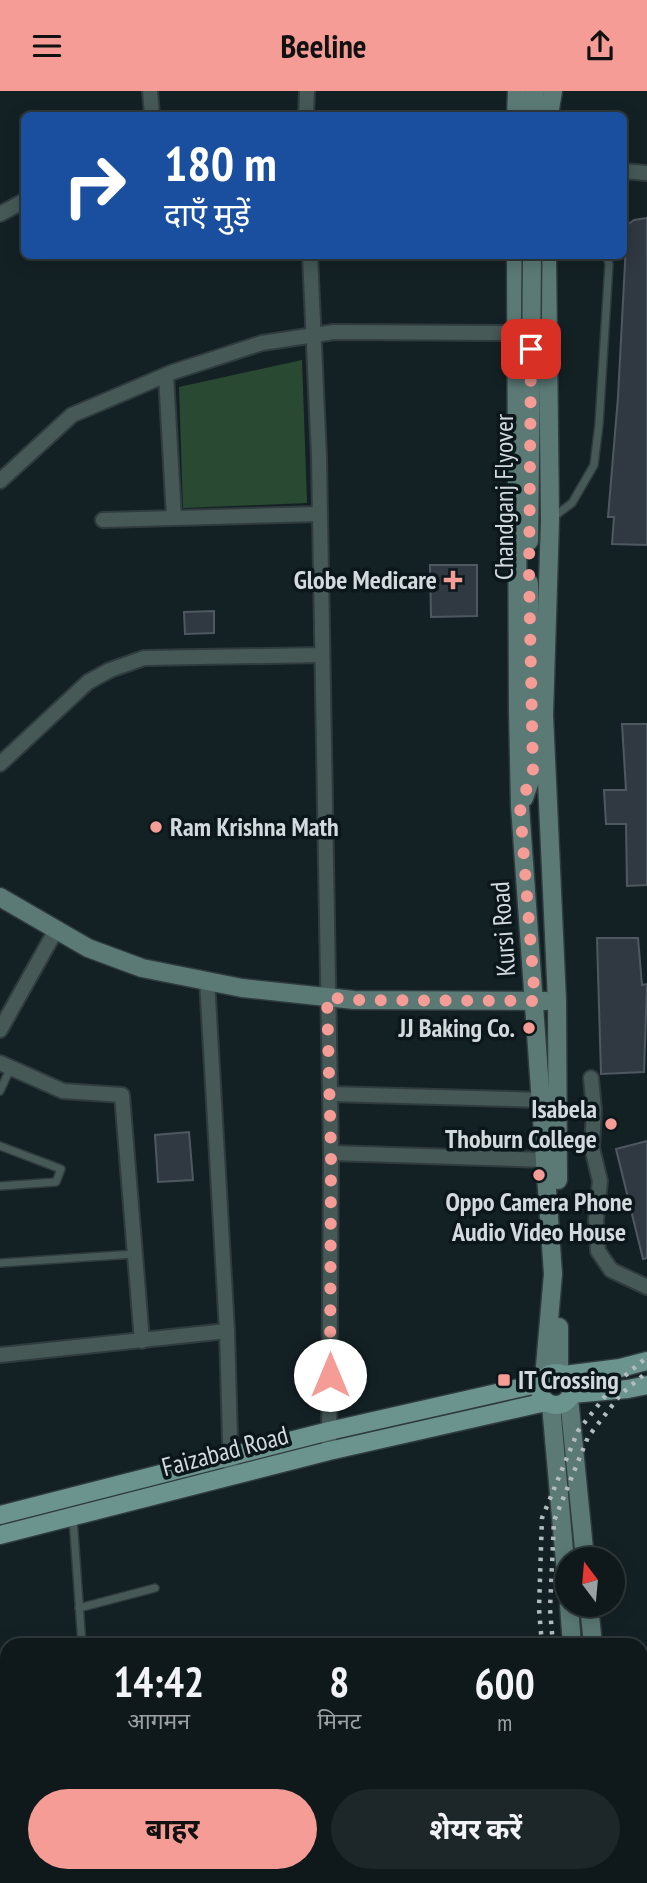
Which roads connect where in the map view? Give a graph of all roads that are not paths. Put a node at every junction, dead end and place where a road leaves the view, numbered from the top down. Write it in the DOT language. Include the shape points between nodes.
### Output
graph roads {
  1 [pos="150,91"];
  2 [pos="307,91"];
  3 [pos="517,91"];
  4 [pos="535,91"];
  5 [pos="553,91"];
  6 [pos="152,112"];
  7 [pos="306,112"];
  8 [pos="516,112"];
  9 [pos="532,112"];
  10 [pos="550,112"];
  11 [pos="627,171"];
  12 [pos="647,173"];
  13 [pos="21,203"];
  14 [pos="0,214"];
  15 [pos="310,259"];
  16 [pos="516,259"];
  17 [pos="532,259"];
  18 [pos="547,259"];
  19 [pos="607,259"];
  20 [pos="517,333"];
  21 [pos="549,334"];
  22 [pos="315,335"];
  23 [pos="166,375"];
  24 [pos="2,475"];
  25 [pos="320,515"];
  26 [pos="174,518"];
  27 [pos="103,520"];
  28 [pos="550,520"];
  29 [pos="322,655"];
  30 [pos="533,740"];
  31 [pos="0,764"];
  32 [pos="533,772"];
  33 [pos="547,796"];
  34 [pos="520,806"];
  35 [pos="0,897"];
  36 [pos="56,930"];
  37 [pos="206,981"];
  38 [pos="327,997"];
  39 [pos="535,1001"];
  40 [pos="556,1001"];
  41 [pos="0,1030"];
  42 [pos="5,1065"];
  43 [pos="591,1078"];
  44 [pos="0,1091"];
  45 [pos="330,1094"];
  46 [pos="541,1100"];
  47 [pos="0,1146"];
  48 [pos="331,1153"];
  49 [pos="545,1160"];
  50 [pos="0,1186"];
  51 [pos="135,1254"];
  52 [pos="0,1263"];
  53 [pos="647,1287"];
  54 [pos="227,1331"];
  55 [pos="142,1341"];
  56 [pos="0,1355"];
  57 [pos="647,1361"];
  58 [pos="552,1377"];
  59 [pos="647,1385"];
  60 [pos="571,1396"];
  61 [pos="549,1403"];
  62 [pos="329,1431"];
  63 [pos="329,1451"];
  64 [pos="230,1457"];
  65 [pos="231,1476"];
  66 [pos="0,1515"];
  67 [pos="73,1518"];
  68 [pos="0,1535"];
  69 [pos="563,1547"];
  70 [pos="584,1547"];
  71 [pos="155,1588"];
  72 [pos="79,1608"];
  73 [pos="570,1617"];
  74 [pos="590,1617"];
  75 [pos="81,1638"];
  76 [pos="571,1638"];
  77 [pos="592,1638"];
  1 -- 6 [label="street"];
  2 -- 7 [label="street"];
  3 -- 8 [label="main road"];
  4 -- 9 [label="main road"];
  5 -- 10 [label="main road"];
  11 -- 12 [label="street"];
  13 -- 14 [label="street"];
  15 -- 22 [label="street"];
  16 -- 20 [label="main road"];
  17 -- 30 [label="main road, Chandganj Flyover, bridge" via="529,577"];
  18 -- 21 [label="main road"];
  19 -- 28 [label="lane" via="607,323 594,465 572,503"];
  20 -- 21 [label="street"];
  20 -- 22 [label="street"];
  20 -- 34 [label="main road"];
  21 -- 28 [label="main road"];
  22 -- 23 [label="street" via="262,343"];
  22 -- 25 [label="street"];
  23 -- 24 [label="street" via="72,415"];
  23 -- 26 [label="street"];
  25 -- 26 [label="street"];
  25 -- 29 [label="street"];
  26 -- 27 [label="street"];
  28 -- 33 [label="main road" via="544,715"];
  29 -- 31 [label="street" via="144,658 88,682"];
  29 -- 38 [label="street"];
  30 -- 32 [label="main road, Kursi Road"];
  32 -- 33 [label="main road, Kursi Road"];
  32 -- 34 [label="main road, Kursi Road"];
  33 -- 40 [label="main road, Kursi Road"];
  34 -- 39 [label="main road, Kursi Road"];
  35 -- 36 [label="main road"];
  36 -- 37 [label="main road" via="88,948 142,968"];
  36 -- 41 [label="street"];
  37 -- 38 [label="main road"];
  37 -- 54 [label="street"];
  38 -- 39 [label="main road"];
  38 -- 45 [label="street"];
  39 -- 40 [label="main road"];
  39 -- 46 [label="main road, Kursi Road"];
  40 -- 58 [label="main road, Kursi Road"];
  42 -- 44 [label="lane"];
  42 -- 51 [label="street" via="63,1091 122,1095"];
  43 -- 53 [label="street" via="592,1148 600,1181 597,1251 611,1269"];
  45 -- 46 [label="street"];
  45 -- 48 [label="street"];
  46 -- 49 [label="main road, Kursi Road"];
  47 -- 50 [label="lane" via="61,1169 56,1182"];
  48 -- 49 [label="street"];
  48 -- 62 [label="street"];
  49 -- 58 [label="main road, Kursi Road" via="553,1274"];
  51 -- 52 [label="lane"];
  51 -- 55 [label="street"];
  54 -- 55 [label="street"];
  54 -- 64 [label="street"];
  55 -- 56 [label="street"];
  57 -- 58 [label="main road, Faizabad Road"];
  58 -- 60 [label="main road" via="571,1383"];
  58 -- 61 [label="main road" via="540,1394"];
  58 -- 62 [label="main road, Faizabad Road"];
  59 -- 60 [label="main road"];
  60 -- 61 [label="main road" via="561,1404"];
  60 -- 70 [label="main road"];
  61 -- 63 [label="main road, Faizabad Road"];
  61 -- 69 [label="main road"];
  62 -- 63 [label="street"];
  62 -- 64 [label="main road, Faizabad Road"];
  63 -- 65 [label="main road, Faizabad Road"];
  64 -- 65 [label="street"];
  64 -- 66 [label="main road, Faizabad Road"];
  65 -- 67 [label="main road, Faizabad Road"];
  67 -- 68 [label="main road, Faizabad Road"];
  67 -- 72 [label="lane"];
  71 -- 72 [label="lane"];
  72 -- 75 [label="lane"];
  73 -- 76 [label="main road"];
  74 -- 77 [label="main road"];
}
